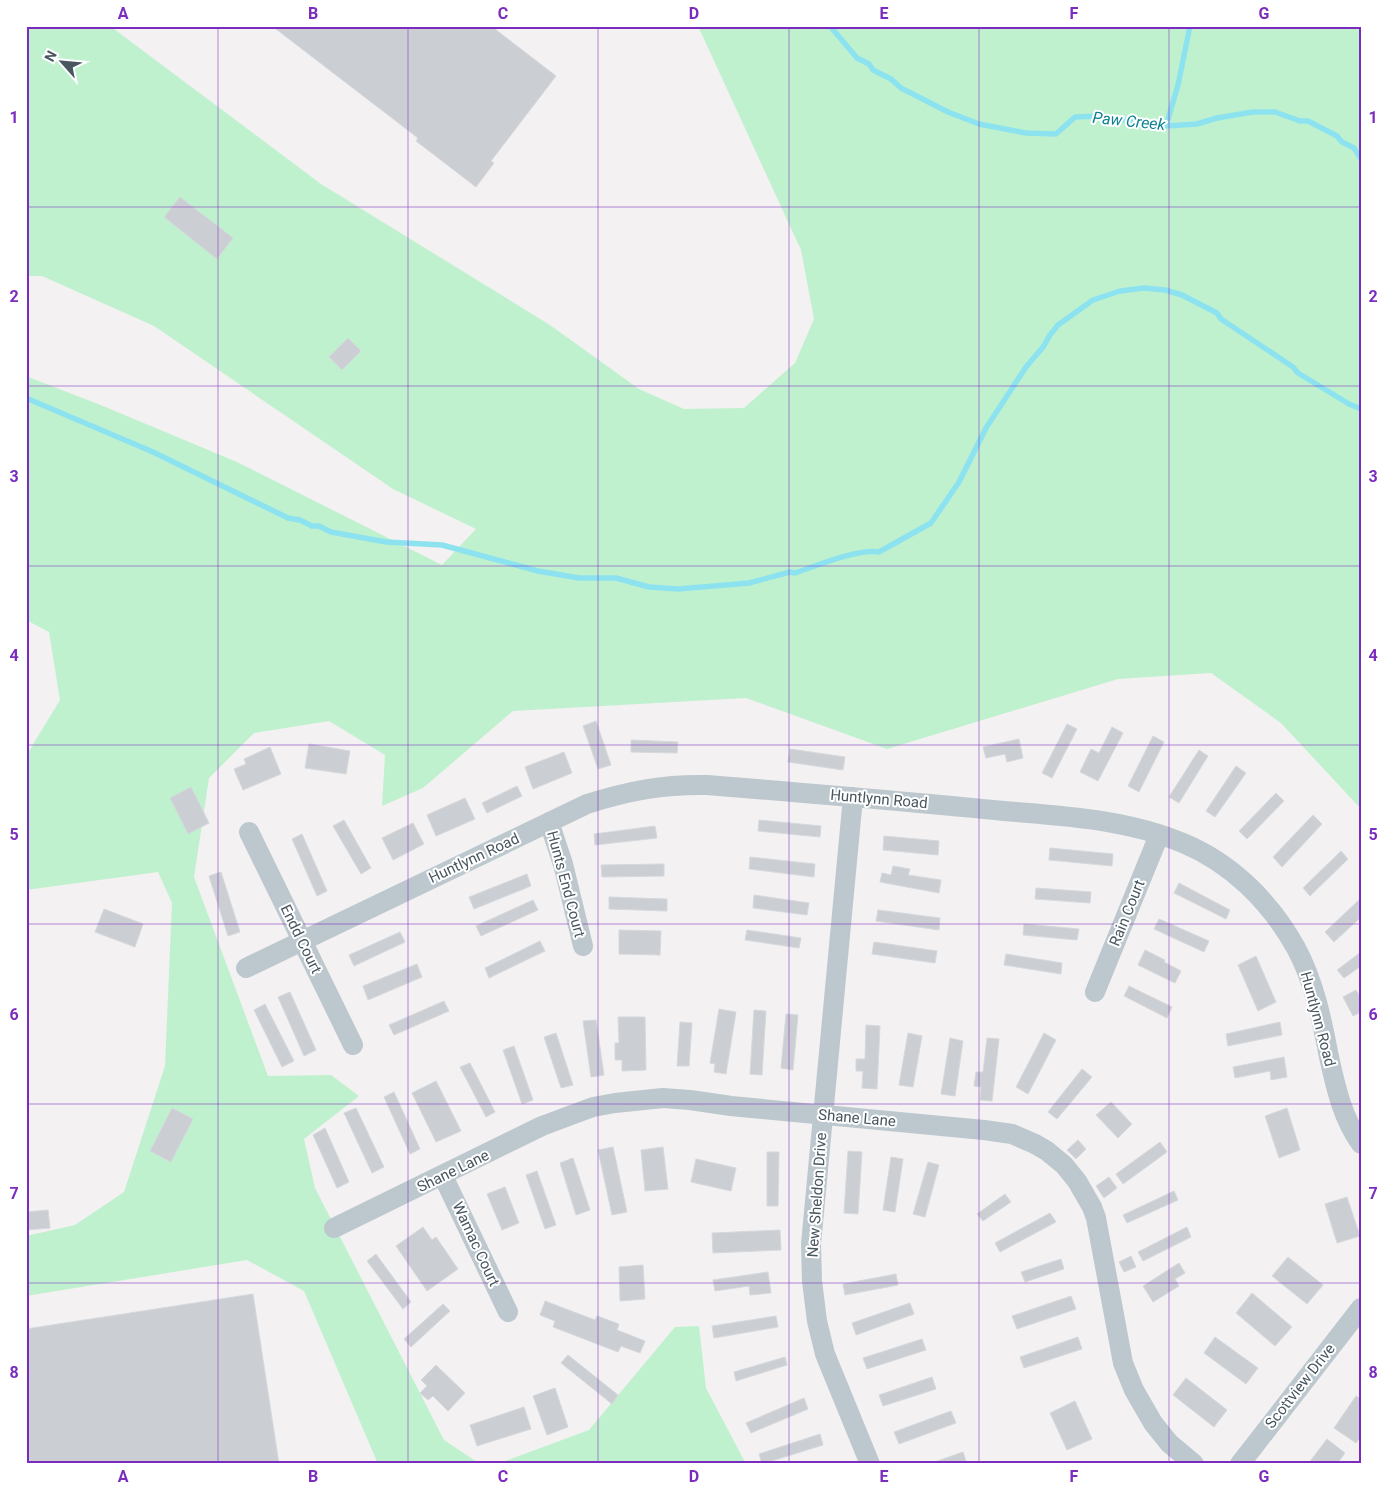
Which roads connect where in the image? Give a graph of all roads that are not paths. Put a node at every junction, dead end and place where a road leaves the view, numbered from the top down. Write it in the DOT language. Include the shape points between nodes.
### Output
graph roads {
  1 [pos="852,797"];
  2 [pos="549,822"];
  3 [pos="249,832"];
  4 [pos="1159,835"];
  5 [pos="301,940"];
  6 [pos="584,946"];
  7 [pos="246,968"];
  8 [pos="1095,992"];
  9 [pos="353,1045"];
  10 [pos="823,1114"];
  11 [pos="1361,1144"];
  12 [pos="443,1176"];
  13 [pos="334,1228"];
  14 [pos="1361,1308"];
  15 [pos="508,1312"];
  16 [pos="870,1464"];
  17 [pos="1194,1464"];
  18 [pos="1240,1464"];
  1 -- 2 [label="street, Huntlynn Road" via="678,784 617,794"];
  1 -- 4 [label="street, Huntlynn Road" via="1083,818 1132,826"];
  1 -- 10 [label="street, New Sheldon Drive"];
  2 -- 5 [label="street, Huntlynn Road"];
  2 -- 6 [label="street, Hunts End Court"];
  3 -- 5 [label="street, Endd Court"];
  4 -- 8 [label="street, Rain Court"];
  4 -- 11 [label="street, Huntlynn Road" via="1202,852 1242,879 1286,932 1309,979 1343,1112"];
  5 -- 7 [label="street, Huntlynn Road"];
  5 -- 9 [label="street, Endd Court"];
  10 -- 12 [label="street, Shane Lane" via="663,1098 615,1103 593,1107 542,1126"];
  10 -- 16 [label="street, New Sheldon Drive" via="811,1244 816,1321 825,1354"];
  10 -- 17 [label="street, Shane Lane" via="1012,1134 1047,1151 1064,1166 1077,1182 1096,1218 1124,1363 1134,1390 1152,1423"];
  12 -- 13 [label="street, Shane Lane"];
  12 -- 15 [label="street, Wamac Court"];
  14 -- 18 [label="street, Scottview Drive"];
}
